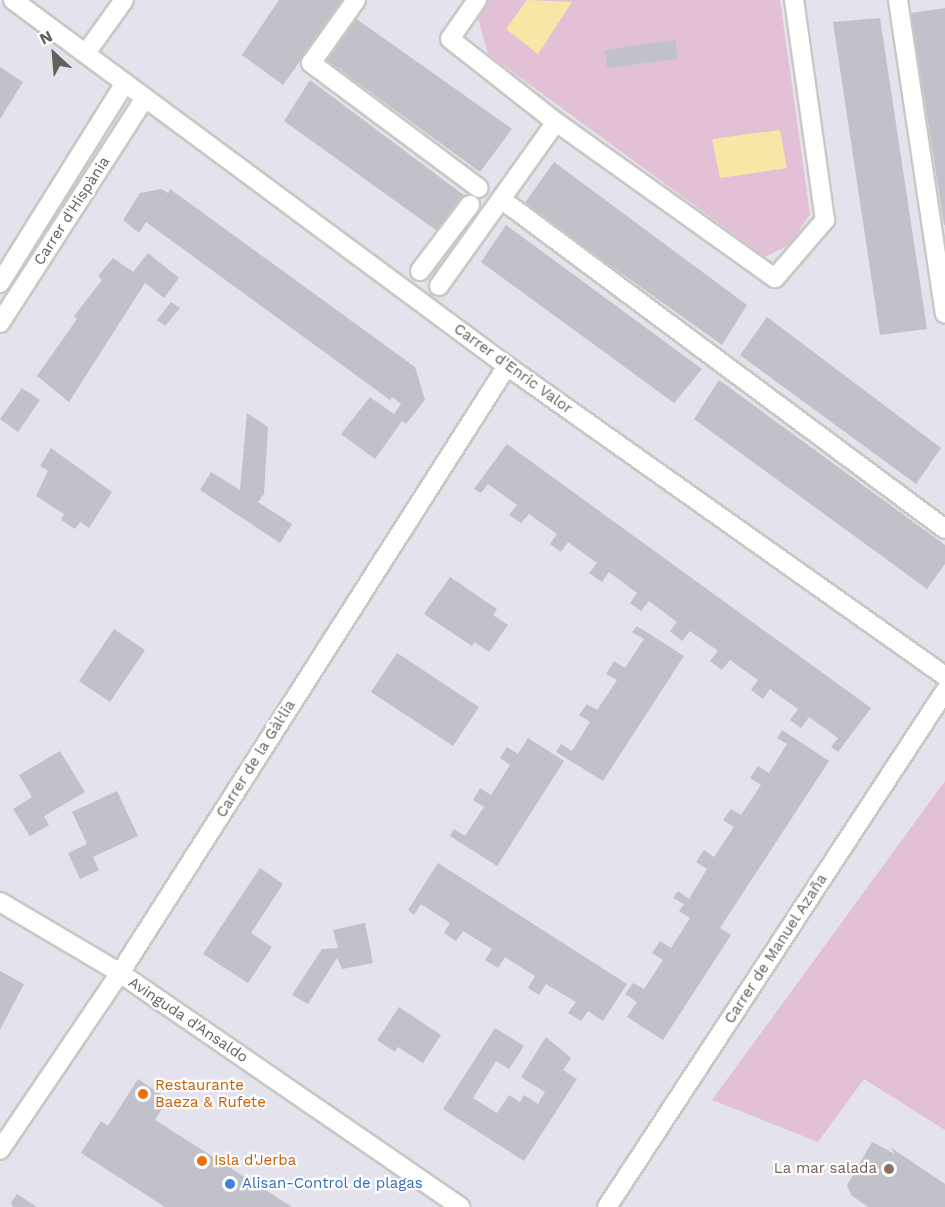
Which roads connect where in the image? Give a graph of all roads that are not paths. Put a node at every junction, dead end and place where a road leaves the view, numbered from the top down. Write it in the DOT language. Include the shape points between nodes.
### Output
graph roads {
  1 [pos="14,0"];
  2 [pos="124,0"];
  3 [pos="356,0"];
  4 [pos="477,0"];
  5 [pos="794,0"];
  6 [pos="898,0"];
  7 [pos="86,53"];
  8 [pos="125,83"];
  9 [pos="145,98"];
  10 [pos="556,122"];
  11 [pos="479,188"];
  12 [pos="501,199"];
  13 [pos="470,205"];
  14 [pos="420,271"];
  15 [pos="0,283"];
  16 [pos="439,286"];
  17 [pos="945,315"];
  18 [pos="0,323"];
  19 [pos="507,366"];
  20 [pos="945,529"];
  21 [pos="945,676"];
  22 [pos="945,691"];
  23 [pos="0,902"];
  24 [pos="120,973"];
  25 [pos="0,1150"];
  26 [pos="460,1207"];
  27 [pos="607,1207"];
  1 -- 7 [label="street, Carrer d'Enric Valor"];
  2 -- 7 [label="street"];
  3 -- 11 [label="street" via="311,63"];
  4 -- 10 [label="street" via="450,39"];
  5 -- 10 [label="street" via="825,220 775,278"];
  6 -- 17 [label="street"];
  7 -- 8 [label="street, Carrer d'Enric Valor"];
  8 -- 9 [label="street, Carrer d'Enric Valor"];
  8 -- 15 [label="street, Carrer d'Hispània"];
  9 -- 18 [label="street, Carrer d'Hispània"];
  9 -- 19 [label="street, Carrer d'Enric Valor"];
  10 -- 12 [label="street"];
  12 -- 16 [label="street"];
  12 -- 20 [label="street"];
  13 -- 14 [label="street"];
  19 -- 21 [label="street, Carrer d'Enric Valor"];
  19 -- 24 [label="street, Carrer de la Gàl·lia"];
  22 -- 27 [label="street, Carrer de Manuel Azaña"];
  23 -- 24 [label="street, Avinguda d'Ansaldo"];
  24 -- 25 [label="street, Carrer de la Gàl·lia"];
  24 -- 26 [label="street, Avinguda d'Ansaldo"];
}
